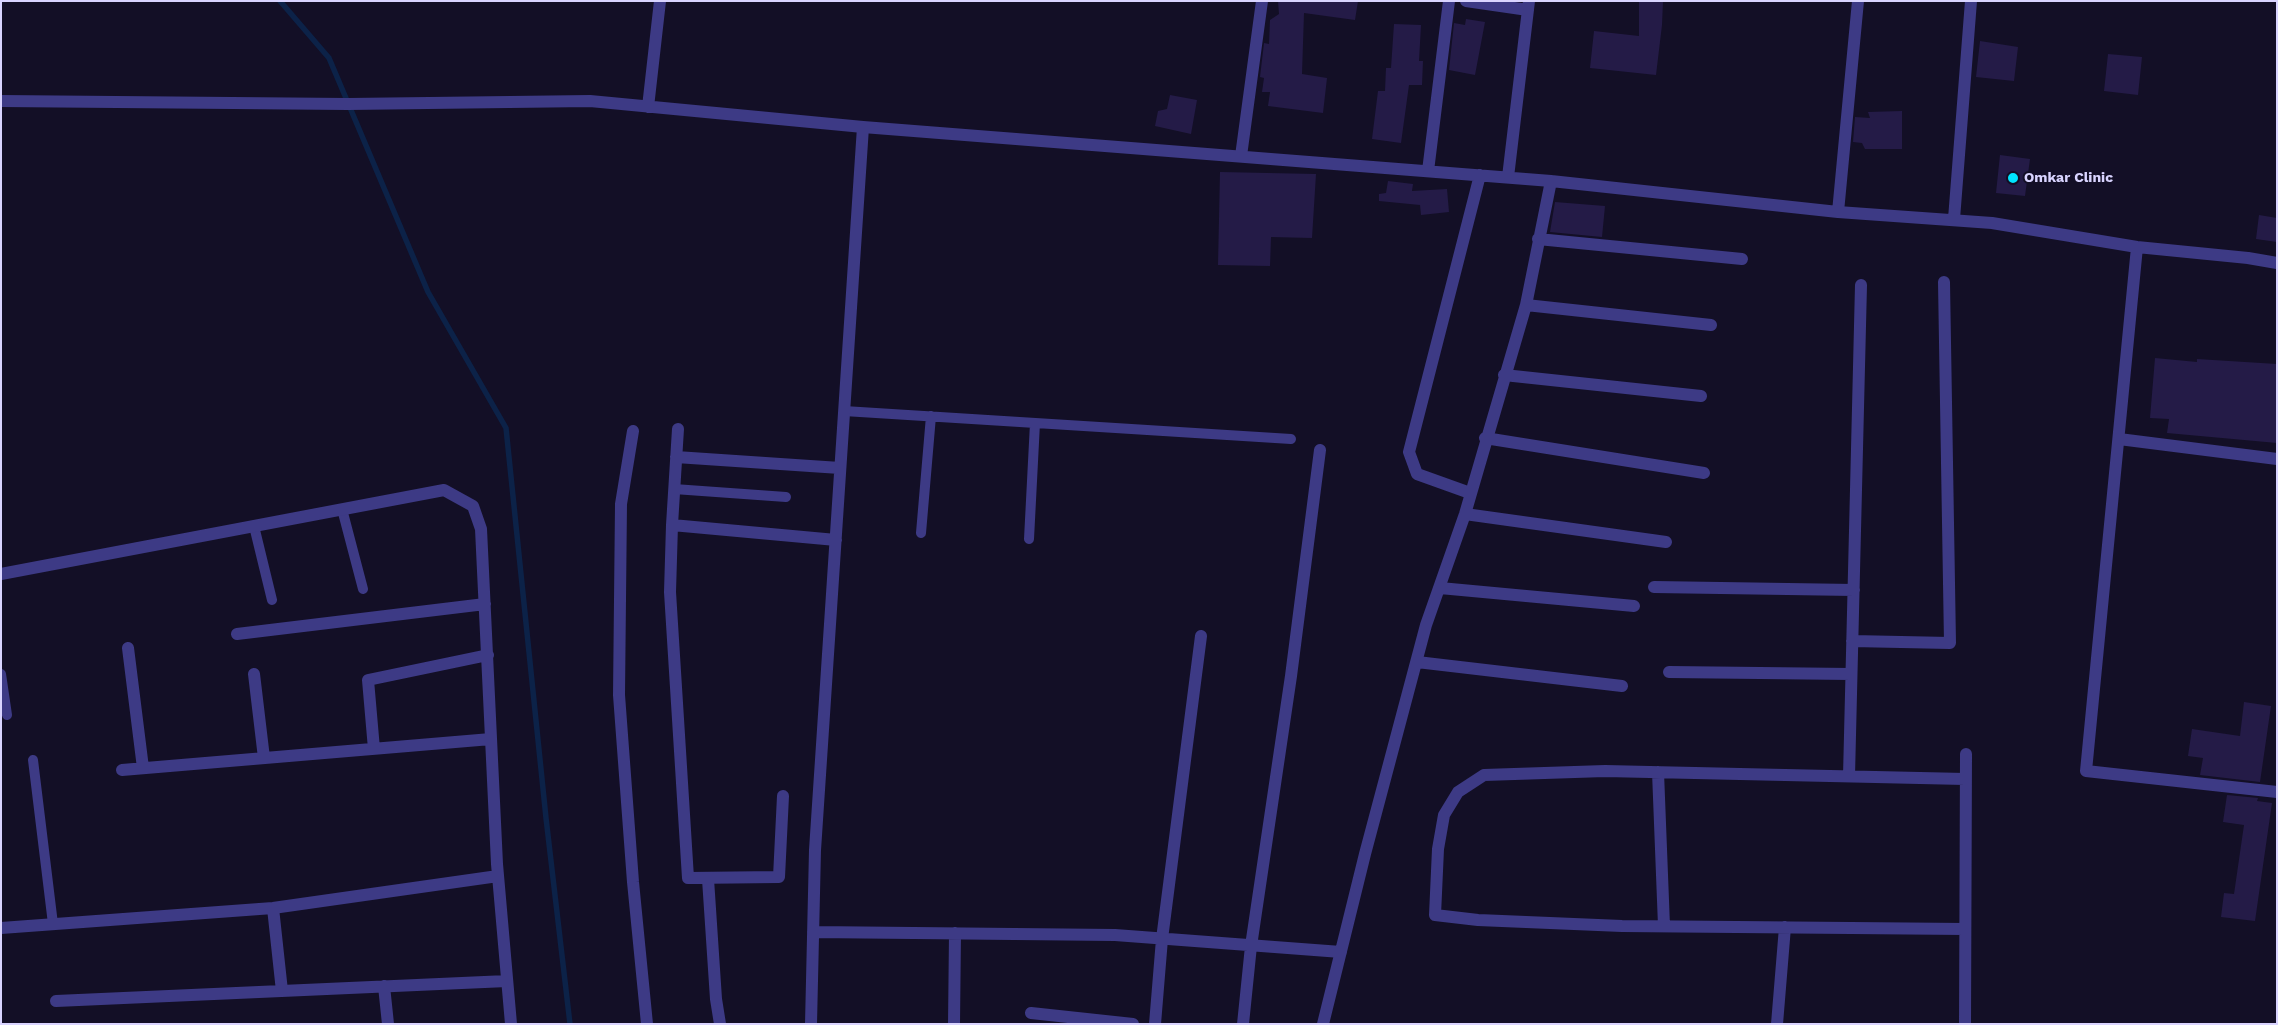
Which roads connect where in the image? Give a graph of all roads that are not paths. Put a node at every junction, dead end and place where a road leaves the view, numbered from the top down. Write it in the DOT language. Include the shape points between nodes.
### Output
graph roads {
  1 [pos="660,1"];
  2 [pos="1262,1"];
  3 [pos="1449,1"];
  4 [pos="1466,1"];
  5 [pos="1858,1"];
  6 [pos="1971,1"];
  7 [pos="1528,6"];
  8 [pos="1,101"];
  9 [pos="648,107"];
  10 [pos="862,127"];
  11 [pos="1241,156"];
  12 [pos="1428,171"];
  13 [pos="1480,175"];
  14 [pos="1508,177"];
  15 [pos="1551,181"];
  16 [pos="1838,212"];
  17 [pos="1954,219"];
  18 [pos="1538,239"];
  19 [pos="2137,246"];
  20 [pos="1742,260"];
  21 [pos="2277,263"];
  22 [pos="1944,282"];
  23 [pos="1862,285"];
  24 [pos="1526,305"];
  25 [pos="1710,325"];
  26 [pos="1504,375"];
  27 [pos="1701,396"];
  28 [pos="844,411"];
  29 [pos="931,416"];
  30 [pos="1035,423"];
  31 [pos="678,429"];
  32 [pos="633,431"];
  33 [pos="1485,438"];
  34 [pos="1291,439"];
  35 [pos="2119,439"];
  36 [pos="1320,450"];
  37 [pos="676,457"];
  38 [pos="2277,459"];
  39 [pos="840,468"];
  40 [pos="1704,473"];
  41 [pos="674,489"];
  42 [pos="1470,493"];
  43 [pos="786,497"];
  44 [pos="342,509"];
  45 [pos="1465,514"];
  46 [pos="672,525"];
  47 [pos="254,526"];
  48 [pos="921,533"];
  49 [pos="1029,539"];
  50 [pos="836,540"];
  51 [pos="1666,542"];
  52 [pos="1,574"];
  53 [pos="1654,587"];
  54 [pos="1440,588"];
  55 [pos="364,589"];
  56 [pos="1854,590"];
  57 [pos="272,600"];
  58 [pos="486,604"];
  59 [pos="1634,606"];
  60 [pos="237,634"];
  61 [pos="1201,636"];
  62 [pos="1852,640"];
  63 [pos="128,648"];
  64 [pos="488,655"];
  65 [pos="1417,662"];
  66 [pos="1669,672"];
  67 [pos="1,674"];
  68 [pos="254,674"];
  69 [pos="1851,674"];
  70 [pos="1622,686"];
  71 [pos="6,715"];
  72 [pos="491,739"];
  73 [pos="374,749"];
  74 [pos="1966,754"];
  75 [pos="264,758"];
  76 [pos="33,760"];
  77 [pos="142,768"];
  78 [pos="122,770"];
  79 [pos="1658,772"];
  80 [pos="1849,776"];
  81 [pos="1965,779"];
  82 [pos="2277,792"];
  83 [pos="783,796"];
  84 [pos="498,876"];
  85 [pos="708,879"];
  86 [pos="273,908"];
  87 [pos="53,924"];
  88 [pos="1664,926"];
  89 [pos="1784,927"];
  90 [pos="1,928"];
  91 [pos="1965,929"];
  92 [pos="813,932"];
  93 [pos="955,933"];
  94 [pos="1162,939"];
  95 [pos="1251,946"];
  96 [pos="1341,952"];
  97 [pos="507,980"];
  98 [pos="384,986"];
  99 [pos="282,991"];
  100 [pos="56,1001"];
  101 [pos="1031,1013"];
  102 [pos="388,1024"];
  103 [pos="511,1024"];
  104 [pos="647,1024"];
  105 [pos="720,1024"];
  106 [pos="811,1024"];
  107 [pos="954,1024"];
  108 [pos="1133,1024"];
  109 [pos="1155,1024"];
  110 [pos="1243,1024"];
  111 [pos="1323,1024"];
  112 [pos="1777,1024"];
  113 [pos="1965,1024"];
  1 -- 9 [label="street"];
  2 -- 11 [label="street"];
  3 -- 12 [label="street"];
  4 -- 7 [label="street"];
  5 -- 16 [label="street"];
  6 -- 17 [label="street"];
  7 -- 14 [label="street"];
  8 -- 9 [label="street" via="348,104 590,101"];
  9 -- 10 [label="street"];
  10 -- 11 [label="street"];
  10 -- 28 [label="street"];
  11 -- 12 [label="street"];
  12 -- 13 [label="street"];
  13 -- 14 [label="street"];
  13 -- 42 [label="street" via="1409,452 1417,474"];
  14 -- 15 [label="street"];
  15 -- 16 [label="street"];
  15 -- 18 [label="street"];
  16 -- 17 [label="street"];
  17 -- 19 [label="street"];
  18 -- 20 [label="street"];
  18 -- 24 [label="street"];
  19 -- 21 [label="street"];
  19 -- 35 [label="street"];
  22 -- 62 [label="street" via="1950,643"];
  23 -- 56 [label="street"];
  24 -- 25 [label="street"];
  24 -- 26 [label="street"];
  26 -- 27 [label="street"];
  26 -- 33 [label="street"];
  28 -- 29 [label="lane"];
  28 -- 39 [label="street"];
  29 -- 30 [label="lane"];
  29 -- 48 [label="lane"];
  30 -- 34 [label="lane"];
  30 -- 49 [label="lane"];
  31 -- 37 [label="street"];
  32 -- 104 [label="street" via="621,504 619,695"];
  33 -- 40 [label="street"];
  33 -- 42 [label="street"];
  35 -- 38 [label="street"];
  35 -- 82 [label="street" via="2086,771"];
  36 -- 95 [label="street"];
  37 -- 39 [label="street"];
  37 -- 41 [label="street"];
  39 -- 50 [label="street"];
  41 -- 43 [label="lane"];
  41 -- 46 [label="street"];
  42 -- 45 [label="street"];
  44 -- 47 [label="street"];
  44 -- 55 [label="lane"];
  44 -- 58 [label="street" via="444,490 474,506 481,529"];
  45 -- 51 [label="street"];
  45 -- 54 [label="street"];
  46 -- 50 [label="street"];
  46 -- 85 [label="street" via="670,592 688,878"];
  47 -- 52 [label="street"];
  47 -- 57 [label="lane"];
  50 -- 92 [label="street" via="815,850"];
  53 -- 56 [label="street"];
  54 -- 59 [label="street"];
  54 -- 65 [label="street" via="1426,624"];
  56 -- 62 [label="street"];
  58 -- 60 [label="street"];
  58 -- 64 [label="street"];
  61 -- 94 [label="street"];
  62 -- 69 [label="street"];
  63 -- 77 [label="street"];
  64 -- 72 [label="street"];
  64 -- 73 [label="street" via="368,680"];
  65 -- 70 [label="street"];
  65 -- 96 [label="street"];
  66 -- 69 [label="street"];
  67 -- 71 [label="lane"];
  68 -- 75 [label="street"];
  69 -- 80 [label="street"];
  72 -- 73 [label="street"];
  72 -- 84 [label="street"];
  73 -- 75 [label="street"];
  74 -- 81 [label="street"];
  75 -- 77 [label="street"];
  76 -- 87 [label="lane"];
  77 -- 78 [label="street"];
  79 -- 80 [label="street"];
  79 -- 88 [label="street"];
  79 -- 88 [label="street" via="1484,775 1458,792 1444,815 1438,849 1435,915 1478,920"];
  80 -- 81 [label="street"];
  81 -- 91 [label="street"];
  83 -- 85 [label="street" via="779,877"];
  84 -- 86 [label="street"];
  84 -- 97 [label="street"];
  85 -- 105 [label="street"];
  86 -- 87 [label="street"];
  86 -- 99 [label="street"];
  87 -- 90 [label="street"];
  88 -- 89 [label="street"];
  89 -- 91 [label="street"];
  89 -- 112 [label="street"];
  91 -- 113 [label="street"];
  92 -- 93 [label="street"];
  92 -- 106 [label="street"];
  93 -- 94 [label="street" via="1115,935"];
  93 -- 107 [label="street"];
  94 -- 95 [label="street"];
  94 -- 109 [label="street"];
  95 -- 96 [label="street"];
  95 -- 110 [label="street"];
  96 -- 111 [label="street"];
  97 -- 98 [label="street"];
  97 -- 103 [label="street"];
  98 -- 99 [label="street"];
  98 -- 102 [label="street"];
  99 -- 100 [label="street"];
  101 -- 108 [label="street"];
}
